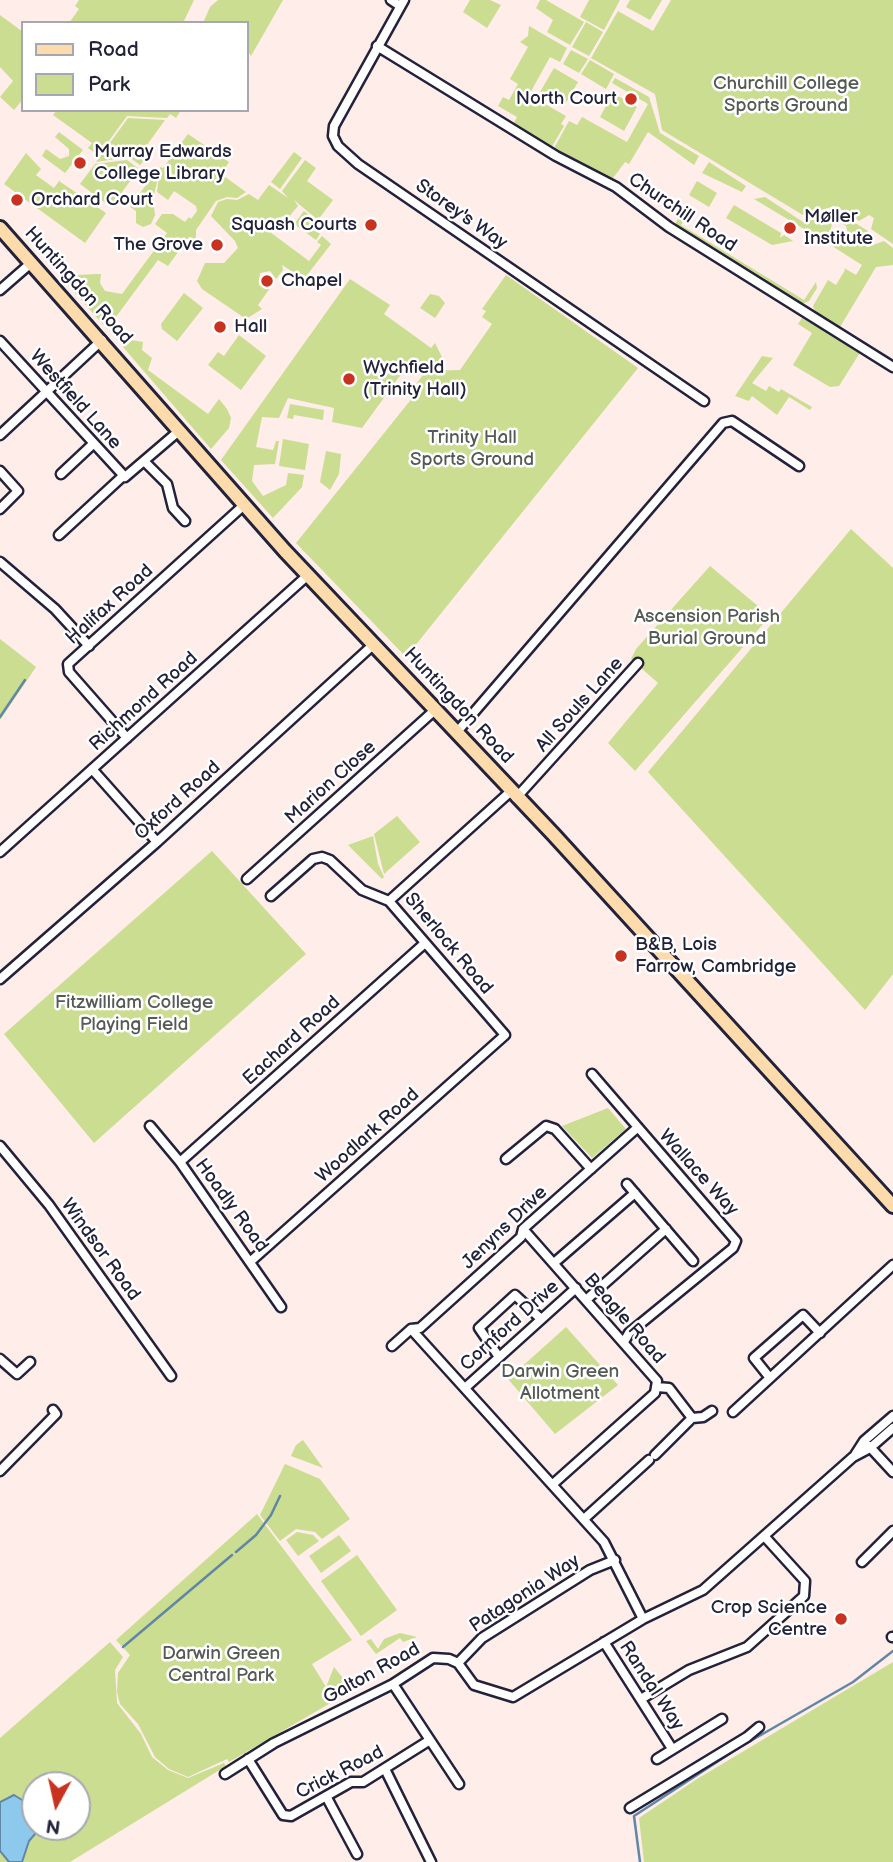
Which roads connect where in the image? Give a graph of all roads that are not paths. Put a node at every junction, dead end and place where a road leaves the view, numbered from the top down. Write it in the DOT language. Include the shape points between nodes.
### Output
graph roads {
  1 [pos="391,0"];
  2 [pos="402,3"];
  3 [pos="377,46"];
  4 [pos="0,228"];
  5 [pos="31,262"];
  6 [pos="0,290"];
  7 [pos="102,340"];
  8 [pos="0,341"];
  9 [pos="893,367"];
  10 [pos="46,392"];
  11 [pos="704,401"];
  12 [pos="180,430"];
  13 [pos="0,436"];
  14 [pos="93,444"];
  15 [pos="145,462"];
  16 [pos="799,466"];
  17 [pos="0,471"];
  18 [pos="61,474"];
  19 [pos="126,476"];
  20 [pos="244,505"];
  21 [pos="0,509"];
  22 [pos="185,522"];
  23 [pos="59,535"];
  24 [pos="0,562"];
  25 [pos="308,575"];
  26 [pos="374,643"];
  27 [pos="89,646"];
  28 [pos="638,663"];
  29 [pos="436,709"];
  30 [pos="457,732"];
  31 [pos="127,738"];
  32 [pos="92,769"];
  33 [pos="513,795"];
  34 [pos="157,842"];
  35 [pos="0,852"];
  36 [pos="247,879"];
  37 [pos="271,895"];
  38 [pos="389,901"];
  39 [pos="425,943"];
  40 [pos="0,979"];
  41 [pos="505,1035"];
  42 [pos="592,1074"];
  43 [pos="150,1126"];
  44 [pos="637,1128"];
  45 [pos="0,1146"];
  46 [pos="506,1158"];
  47 [pos="180,1162"];
  48 [pos="591,1169"];
  49 [pos="627,1184"];
  50 [pos="635,1193"];
  51 [pos="893,1206"];
  52 [pos="523,1229"];
  53 [pos="666,1229"];
  54 [pos="251,1261"];
  55 [pos="693,1261"];
  56 [pos="554,1264"];
  57 [pos="893,1265"];
  58 [pos="576,1288"];
  59 [pos="586,1300"];
  60 [pos="281,1307"];
  61 [pos="541,1319"];
  62 [pos="411,1329"];
  63 [pos="820,1333"];
  64 [pos="624,1342"];
  65 [pos="392,1346"];
  66 [pos="499,1357"];
  67 [pos="30,1362"];
  68 [pos="2,1364"];
  69 [pos="171,1376"];
  70 [pos="770,1378"];
  71 [pos="657,1387"];
  72 [pos="465,1388"];
  73 [pos="53,1410"];
  74 [pos="712,1410"];
  75 [pos="733,1412"];
  76 [pos="893,1416"];
  77 [pos="692,1418"];
  78 [pos="893,1428"];
  79 [pos="863,1441"];
  80 [pos="870,1448"];
  81 [pos="853,1457"];
  82 [pos="0,1471"];
  83 [pos="893,1472"];
  84 [pos="553,1484"];
  85 [pos="584,1519"];
  86 [pos="893,1531"];
  87 [pos="765,1538"];
  88 [pos="615,1560"];
  89 [pos="862,1562"];
  90 [pos="643,1619"];
  91 [pos="604,1642"];
  92 [pos="457,1663"];
  93 [pos="393,1684"];
  94 [pos="640,1699"];
  95 [pos="722,1719"];
  96 [pos="759,1727"];
  97 [pos="430,1740"];
  98 [pos="671,1747"];
  99 [pos="248,1759"];
  100 [pos="657,1759"];
  101 [pos="385,1769"];
  102 [pos="225,1774"];
  103 [pos="460,1784"];
  104 [pos="326,1796"];
  105 [pos="630,1808"];
  106 [pos="357,1854"];
  107 [pos="431,1862"];
  1 -- 2 [label="street"];
  2 -- 3 [label="street, Storey's Way"];
  3 -- 9 [label="street, Churchill Road" via="556,156 616,187 670,227"];
  3 -- 11 [label="street, Storey's Way" via="334,126 333,136 345,155"];
  4 -- 5 [label="main road, Huntingdon Road"];
  5 -- 6 [label="street"];
  5 -- 7 [label="main road, Huntingdon Road"];
  7 -- 10 [label="street"];
  7 -- 12 [label="main road, Huntingdon Road"];
  8 -- 10 [label="street, Westfield Lane"];
  10 -- 13 [label="street"];
  10 -- 14 [label="street, Westfield Lane"];
  12 -- 15 [label="street"];
  12 -- 20 [label="main road, Huntingdon Road"];
  14 -- 18 [label="street"];
  14 -- 19 [label="street, Westfield Lane"];
  15 -- 19 [label="street"];
  15 -- 22 [label="street" via="167,484 173,508"];
  16 -- 30 [label="street" via="732,421 723,423"];
  17 -- 21 [label="street" via="18,491"];
  19 -- 23 [label="street"];
  20 -- 25 [label="main road, Huntingdon Road"];
  20 -- 27 [label="street, Halifax Road"];
  24 -- 27 [label="street" via="55,609"];
  25 -- 26 [label="main road, Huntingdon Road"];
  25 -- 31 [label="street, Richmond Road"];
  26 -- 29 [label="main road, Huntingdon Road"];
  26 -- 34 [label="street, Oxford Road"];
  27 -- 31 [label="street, Halifax Road" via="68,664 69,672"];
  28 -- 33 [label="street, All Souls Lane"];
  29 -- 30 [label="main road, Huntingdon Road"];
  29 -- 36 [label="street, Marion Close"];
  30 -- 33 [label="main road, Huntingdon Road"];
  31 -- 32 [label="street, Richmond Road"];
  32 -- 34 [label="street"];
  32 -- 35 [label="street, Richmond Road"];
  33 -- 38 [label="street, Sherlock Road"];
  33 -- 51 [label="main road, Huntingdon Road"];
  34 -- 40 [label="street, Oxford Road"];
  37 -- 38 [label="street" via="313,859 322,857 362,890"];
  38 -- 39 [label="street, Sherlock Road"];
  39 -- 41 [label="street, Sherlock Road"];
  39 -- 47 [label="street, Eachard Road"];
  41 -- 54 [label="street, Woodlark Road"];
  42 -- 44 [label="street, Wallace Way"];
  43 -- 47 [label="street, Hoadly Road"];
  44 -- 48 [label="street, Jenyns Drive"];
  44 -- 64 [label="street, Wallace Way" via="736,1241"];
  45 -- 69 [label="street, Windsor Road" via="49,1205"];
  46 -- 48 [label="street" via="546,1126 555,1129"];
  47 -- 54 [label="street, Hoadly Road"];
  48 -- 52 [label="street, Jenyns Drive"];
  49 -- 50 [label="street"];
  50 -- 53 [label="street"];
  50 -- 56 [label="street"];
  52 -- 56 [label="street, Beagle Road"];
  52 -- 62 [label="street, Jenyns Drive" via="521,1237 420,1328"];
  53 -- 55 [label="street"];
  53 -- 59 [label="street"];
  54 -- 60 [label="street, Hoadly Road"];
  56 -- 58 [label="street, Beagle Road"];
  57 -- 63 [label="street"];
  58 -- 59 [label="street, Beagle Road"];
  58 -- 61 [label="street, Cornford Drive"];
  59 -- 64 [label="street, Beagle Road"];
  61 -- 66 [label="street, Cornford Drive"];
  61 -- 66 [label="street" via="515,1295 479,1328"];
  62 -- 65 [label="street, Jenyns Drive"];
  62 -- 72 [label="street"];
  63 -- 70 [label="street"];
  63 -- 70 [label="street" via="803,1315 754,1358"];
  64 -- 71 [label="street, Beagle Road" via="657,1381"];
  66 -- 72 [label="street, Cornford Drive"];
  67 -- 68 [label="street" via="17,1374"];
  70 -- 75 [label="street"];
  71 -- 77 [label="street" via="669,1388"];
  71 -- 84 [label="street, Beagle Road"];
  72 -- 84 [label="street"];
  73 -- 82 [label="street" via="56,1414"];
  74 -- 77 [label="street" via="703,1418"];
  76 -- 79 [label="street"];
  77 -- 85 [label="street"];
  78 -- 80 [label="street"];
  79 -- 80 [label="street"];
  79 -- 81 [label="street"];
  80 -- 81 [label="street"];
  80 -- 83 [label="street"];
  81 -- 87 [label="street"];
  84 -- 85 [label="street"];
  85 -- 88 [label="street"];
  86 -- 89 [label="street"];
  87 -- 90 [label="street" via="703,1590"];
  87 -- 94 [label="street" via="805,1581 804,1596 747,1647 690,1670"];
  88 -- 90 [label="street"];
  88 -- 92 [label="street, Patagonia Way" via="590,1570 482,1639"];
  90 -- 91 [label="street"];
  91 -- 92 [label="street" via="513,1698 474,1685"];
  91 -- 94 [label="street, Randal Way"];
  92 -- 93 [label="street, Galton Road" via="433,1658"];
  93 -- 97 [label="street"];
  93 -- 99 [label="street, Galton Road"];
  94 -- 98 [label="street, Randal Way"];
  95 -- 98 [label="street"];
  96 -- 105 [label="street"];
  97 -- 101 [label="street, Crick Road"];
  97 -- 103 [label="street"];
  98 -- 100 [label="street"];
  99 -- 102 [label="street, Galton Road"];
  99 -- 104 [label="street, Crick Road" via="287,1816"];
  101 -- 104 [label="street, Crick Road"];
  101 -- 107 [label="street"];
  104 -- 106 [label="street"];
}
